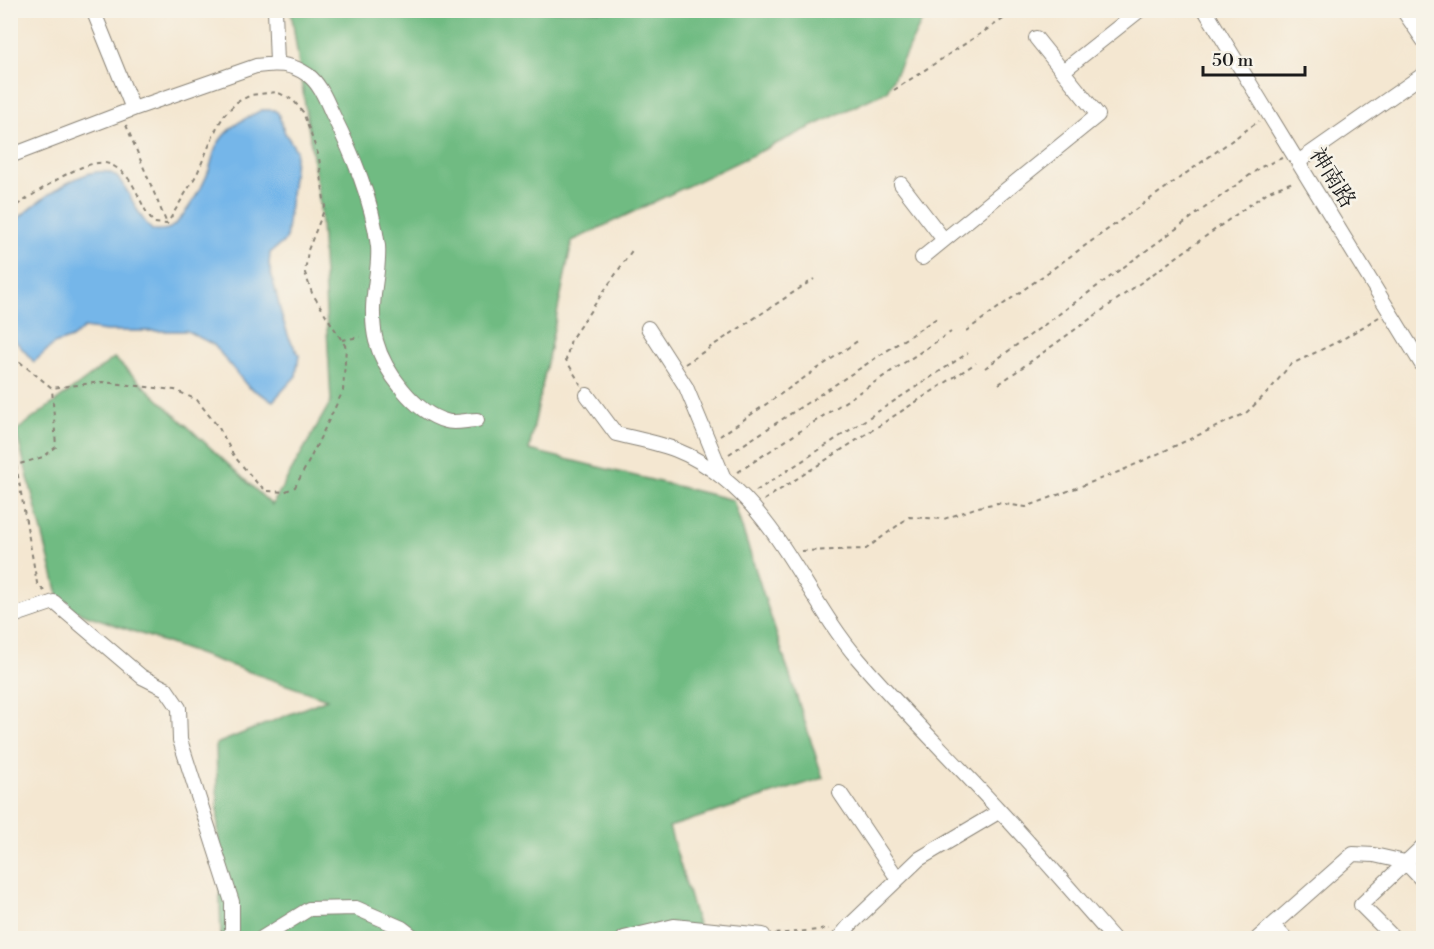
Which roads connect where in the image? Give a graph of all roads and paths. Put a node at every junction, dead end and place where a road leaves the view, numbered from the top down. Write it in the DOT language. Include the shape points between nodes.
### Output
graph roads {
  1 [pos="93,10"];
  2 [pos="275,10"];
  3 [pos="1017,10"];
  4 [pos="1140,10"];
  5 [pos="1205,10"];
  6 [pos="1403,10"];
  7 [pos="1036,38"];
  8 [pos="1424,40"];
  9 [pos="277,63"];
  10 [pos="1063,71"];
  11 [pos="1424,74"];
  12 [pos="894,90"];
  13 [pos="127,111"];
  14 [pos="1269,114"];
  15 [pos="10,156"];
  16 [pos="1295,158"];
  17 [pos="1307,177"];
  18 [pos="901,184"];
  19 [pos="10,211"];
  20 [pos="167,224"];
  21 [pos="944,240"];
  22 [pos="633,249"];
  23 [pos="922,258"];
  24 [pos="814,279"];
  25 [pos="1389,311"];
  26 [pos="940,316"];
  27 [pos="648,328"];
  28 [pos="966,331"];
  29 [pos="951,332"];
  30 [pos="375,334"];
  31 [pos="342,340"];
  32 [pos="859,340"];
  33 [pos="968,353"];
  34 [pos="10,354"];
  35 [pos="976,363"];
  36 [pos="985,368"];
  37 [pos="1424,368"];
  38 [pos="676,370"];
  39 [pos="999,384"];
  40 [pos="52,388"];
  41 [pos="587,395"];
  42 [pos="477,420"];
  43 [pos="709,444"];
  44 [pos="717,462"];
  45 [pos="728,482"];
  46 [pos="751,504"];
  47 [pos="787,552"];
  48 [pos="54,602"];
  49 [pos="10,617"];
  50 [pos="840,793"];
  51 [pos="1000,811"];
  52 [pos="1424,846"];
  53 [pos="1405,862"];
  54 [pos="898,879"];
  55 [pos="1424,882"];
  56 [pos="1273,925"];
  57 [pos="849,926"];
  58 [pos="763,935"];
  59 [pos="224,939"];
  60 [pos="262,939"];
  61 [pos="415,939"];
  62 [pos="624,939"];
  63 [pos="839,939"];
  64 [pos="1113,939"];
  65 [pos="1258,939"];
  66 [pos="1285,939"];
  67 [pos="1394,939"];
  1 -- 13 [label="street"];
  2 -- 9 [label="street"];
  3 -- 12 [label="path"];
  4 -- 10 [label="street"];
  5 -- 14 [label="street, 神南路"];
  6 -- 8 [label="street"];
  7 -- 10 [label="street"];
  9 -- 13 [label="street" via="256,66"];
  9 -- 30 [label="street" via="293,66 320,88 357,163 378,248"];
  10 -- 21 [label="street" via="1098,115"];
  11 -- 16 [label="street"];
  13 -- 15 [label="street"];
  13 -- 20 [label="path"];
  14 -- 16 [label="street, 神南路"];
  14 -- 28 [label="path"];
  16 -- 17 [label="street, 神南路"];
  16 -- 36 [label="path" via="1261,167"];
  17 -- 25 [label="street, 神南路"];
  17 -- 39 [label="path" via="1269,191"];
  18 -- 21 [label="street"];
  19 -- 20 [label="path" via="83,165 106,163 126,176 154,223"];
  20 -- 31 [label="path" via="197,174 217,127 237,102 251,95 277,92 293,100 303,112 319,157 325,208 308,250 305,273 312,293"];
  21 -- 23 [label="street"];
  22 -- 41 [label="path" via="571,339 566,360"];
  24 -- 38 [label="path"];
  25 -- 37 [label="street, 神南路"];
  25 -- 47 [label="path" via="1290,365 1245,413 1121,471 1026,507 997,504 944,519 909,517 866,549"];
  26 -- 44 [label="path"];
  27 -- 38 [label="street"];
  29 -- 45 [label="path" via="746,465"];
  30 -- 31 [label="path"];
  30 -- 42 [label="street" via="386,364 410,398 425,411 447,422"];
  31 -- 40 [label="path" via="346,347 343,391 299,479 284,492 267,491 257,483 197,400 175,390 102,382"];
  32 -- 43 [label="path"];
  33 -- 46 [label="path" via="757,490"];
  34 -- 40 [label="path"];
  35 -- 46 [label="path" via="764,500"];
  38 -- 43 [label="street"];
  40 -- 48 [label="path" via="56,447 44,457 16,465 37,583"];
  41 -- 45 [label="street" via="616,434 663,444 696,457"];
  43 -- 44 [label="street"];
  44 -- 45 [label="street"];
  45 -- 46 [label="street"];
  46 -- 47 [label="street"];
  47 -- 51 [label="street" via="857,658"];
  48 -- 49 [label="street"];
  48 -- 59 [label="street" via="142,677 166,689 179,708 180,740 232,902 232,937"];
  50 -- 54 [label="street"];
  51 -- 54 [label="street" via="919,859"];
  51 -- 64 [label="street"];
  52 -- 53 [label="street"];
  53 -- 55 [label="street"];
  53 -- 56 [label="street" via="1353,854"];
  53 -- 67 [label="street" via="1361,905"];
  54 -- 57 [label="street"];
  56 -- 65 [label="street"];
  56 -- 66 [label="street"];
  57 -- 58 [label="path"];
  57 -- 63 [label="street"];
  58 -- 62 [label="street" via="674,926"];
  60 -- 61 [label="street" via="309,909 357,908 402,928"];
}
